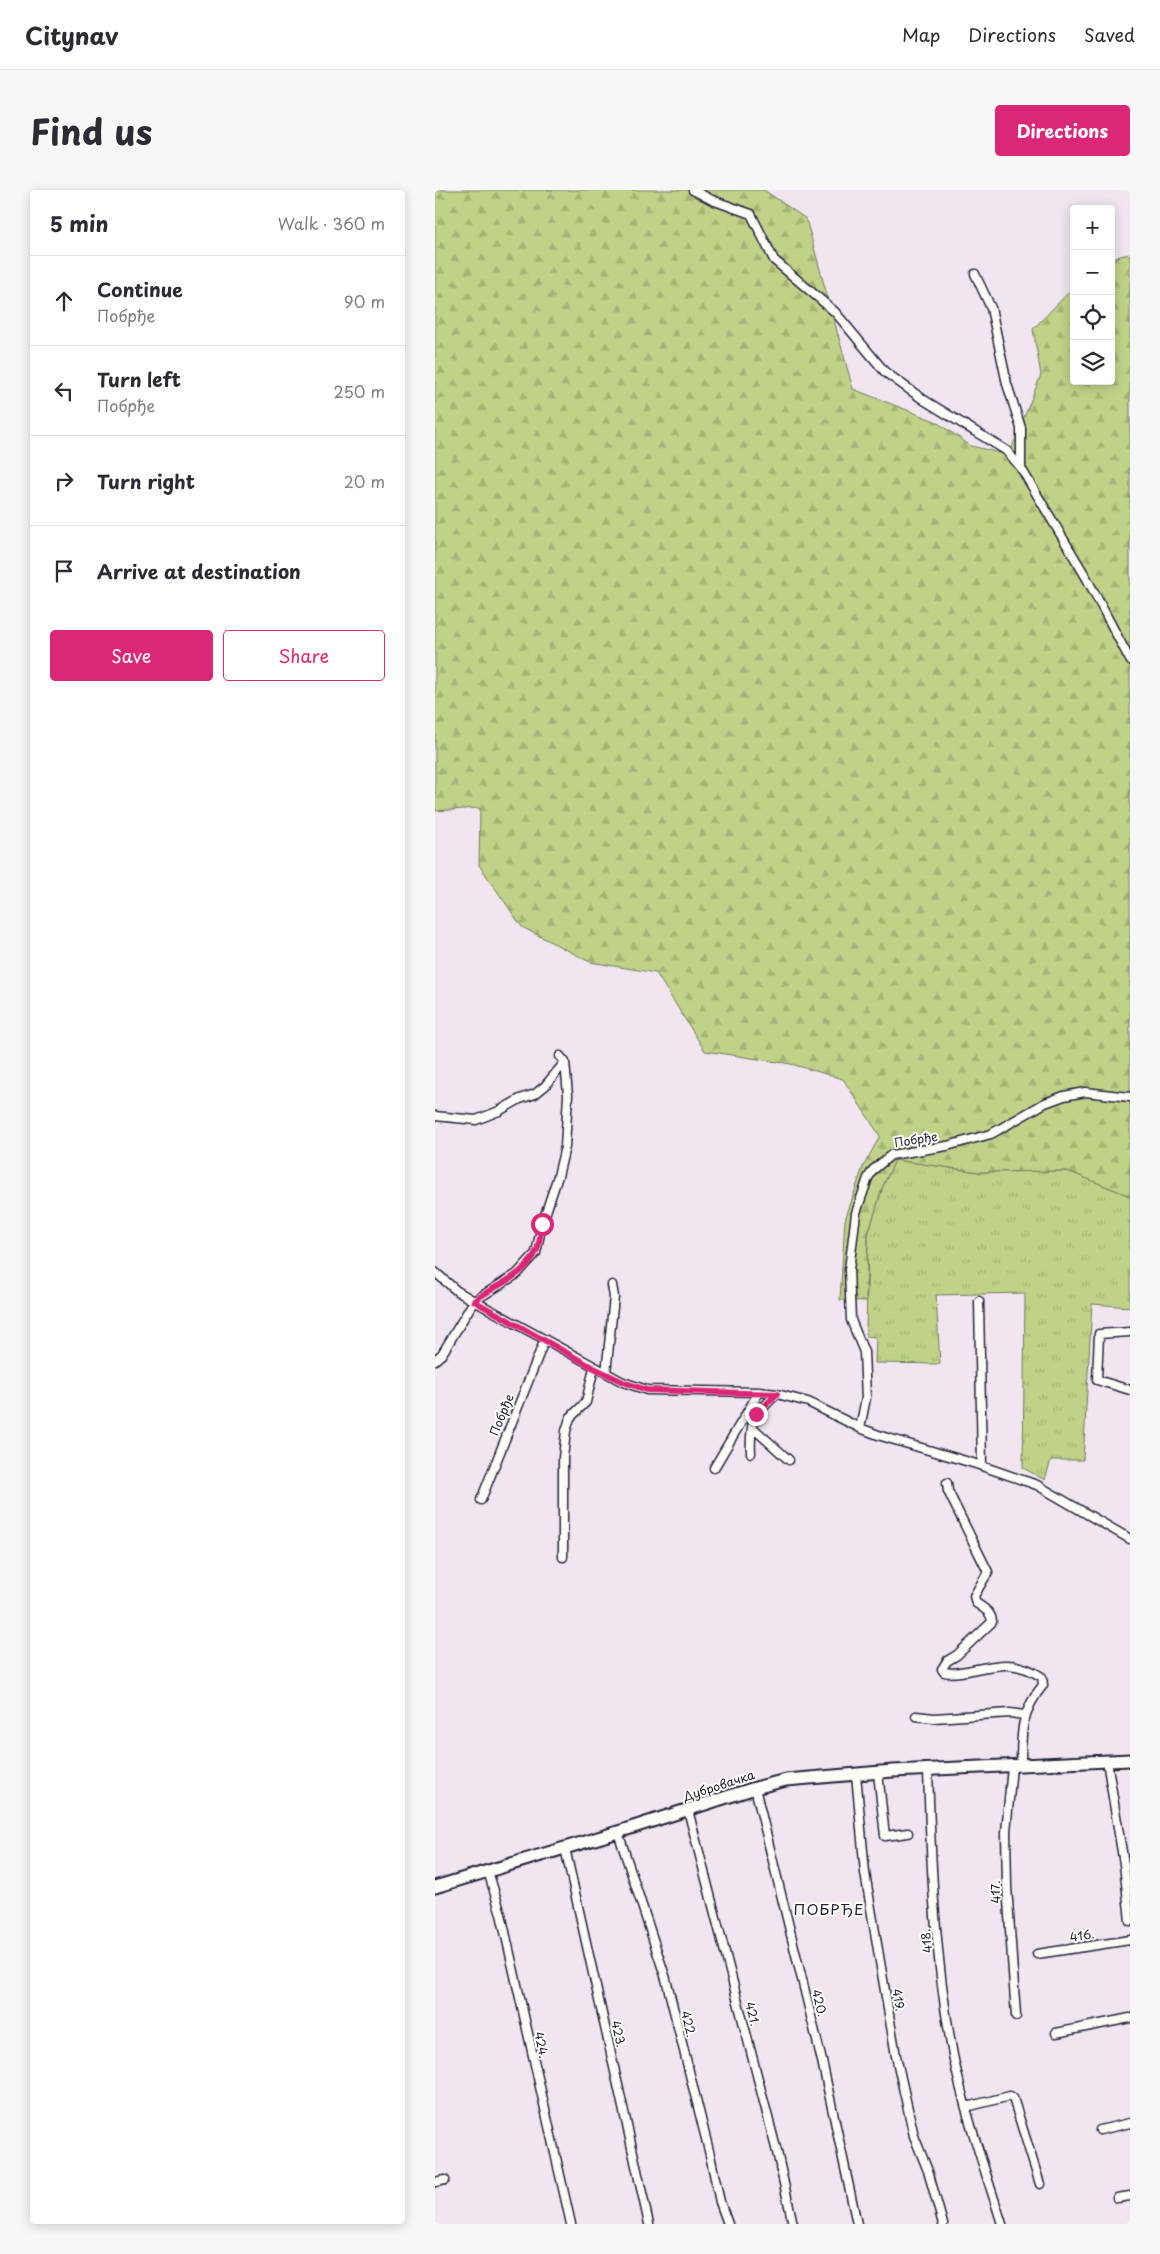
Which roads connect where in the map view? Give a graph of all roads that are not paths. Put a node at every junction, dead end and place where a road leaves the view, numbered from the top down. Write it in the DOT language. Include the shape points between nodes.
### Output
graph roads {
  1 [pos="693,190"];
  2 [pos="975,274"];
  3 [pos="1021,468"];
  4 [pos="1130,660"];
  5 [pos="1130,1097"];
  6 [pos="435,1116"];
  7 [pos="435,1272"];
  8 [pos="611,1285"];
  9 [pos="474,1301"];
  10 [pos="979,1301"];
  11 [pos="1130,1332"];
  12 [pos="545,1339"];
  13 [pos="435,1360"];
  14 [pos="594,1368"];
  15 [pos="606,1373"];
  16 [pos="1130,1390"];
  17 [pos="759,1392"];
  18 [pos="777,1394"];
  19 [pos="752,1426"];
  20 [pos="860,1428"];
  21 [pos="751,1453"];
  22 [pos="789,1460"];
  23 [pos="982,1466"];
  24 [pos="715,1468"];
  25 [pos="947,1483"];
  26 [pos="481,1500"];
  27 [pos="1130,1540"];
  28 [pos="563,1557"];
  29 [pos="1024,1715"];
  30 [pos="917,1716"];
  31 [pos="1130,1760"];
  32 [pos="1107,1762"];
  33 [pos="1016,1766"];
  34 [pos="928,1770"];
  35 [pos="878,1773"];
  36 [pos="857,1774"];
  37 [pos="755,1788"];
  38 [pos="687,1810"];
  39 [pos="618,1832"];
  40 [pos="908,1833"];
  41 [pos="565,1848"];
  42 [pos="488,1871"];
  43 [pos="435,1887"];
  44 [pos="1130,1920"];
  45 [pos="1130,1940"];
  46 [pos="1037,1954"];
  47 [pos="1016,2016"];
  48 [pos="1130,2018"];
  49 [pos="1056,2033"];
  50 [pos="966,2108"];
  51 [pos="1130,2123"];
  52 [pos="1100,2130"];
  53 [pos="445,2180"];
  54 [pos="435,2182"];
  55 [pos="1041,2184"];
  56 [pos="1130,2196"];
  57 [pos="1117,2198"];
  58 [pos="571,2224"];
  59 [pos="649,2224"];
  60 [pos="728,2224"];
  61 [pos="793,2224"];
  62 [pos="857,2224"];
  63 [pos="943,2224"];
  64 [pos="1002,2224"];
  1 -- 3 [label="street" via="751,214 774,260 835,312 885,372 1007,451"];
  2 -- 3 [label="street" via="991,308 1007,384 1021,428"];
  3 -- 4 [label="street"];
  5 -- 20 [label="street, Побрђе" via="1085,1092 1064,1096 1045,1103 991,1134 961,1144 891,1155 873,1170 856,1213 849,1270 851,1320 864,1352 866,1398"];
  6 -- 9 [label="street" via="476,1120 499,1111 545,1086 562,1059 568,1095 565,1147 536,1254 517,1274"];
  7 -- 9 [label="street"];
  8 -- 15 [label="street" via="614,1297"];
  9 -- 12 [label="street"];
  9 -- 13 [label="street" via="443,1354"];
  10 -- 23 [label="street"];
  11 -- 16 [label="street" via="1099,1334 1097,1380"];
  12 -- 14 [label="street"];
  12 -- 26 [label="street, Побрђе"];
  14 -- 15 [label="street"];
  14 -- 28 [label="street" via="586,1402 571,1418 566,1431"];
  15 -- 17 [label="street" via="647,1390"];
  17 -- 18 [label="street"];
  17 -- 24 [label="street"];
  18 -- 19 [label="street" via="756,1414"];
  18 -- 20 [label="street" via="808,1402"];
  19 -- 21 [label="street"];
  19 -- 22 [label="street"];
  20 -- 23 [label="street"];
  23 -- 27 [label="street" via="1037,1484"];
  25 -- 29 [label="street" via="988,1572 974,1596 976,1602 989,1612 992,1622 942,1669 955,1673 989,1665 1013,1665 1036,1673 1042,1677 1043,1685"];
  29 -- 30 [label="street"];
  29 -- 33 [label="street"];
  31 -- 32 [label="main road, Дубровачка"];
  32 -- 33 [label="main road, Дубровачка"];
  32 -- 44 [label="street"];
  33 -- 34 [label="main road, Дубровачка"];
  33 -- 47 [label="street, 417." via="1006,1832"];
  34 -- 35 [label="main road, Дубровачка"];
  34 -- 50 [label="street, 418." via="932,1890 944,2000"];
  35 -- 36 [label="main road, Дубровачка"];
  35 -- 40 [label="street" via="885,1836"];
  36 -- 37 [label="main road, Дубровачка" via="786,1780"];
  36 -- 63 [label="street, 419." via="865,1873 896,2056 914,2136"];
  37 -- 38 [label="main road, Дубровачка"];
  37 -- 62 [label="street, 420." via="822,2060"];
  38 -- 39 [label="main road, Дубровачка"];
  38 -- 61 [label="street, 421."];
  39 -- 41 [label="main road, Дубровачка"];
  39 -- 60 [label="street, 422." via="666,1978"];
  41 -- 42 [label="main road, Дубровачка"];
  41 -- 59 [label="street, 423."];
  42 -- 43 [label="main road, Дубровачка"];
  42 -- 58 [label="street, 424." via="501,1914"];
  45 -- 46 [label="street, 416."];
  48 -- 49 [label="street"];
  50 -- 55 [label="street" via="1010,2096 1013,2098"];
  50 -- 64 [label="street, 418."];
  51 -- 52 [label="street"];
  53 -- 54 [label="street"];
  56 -- 57 [label="street"];
}
